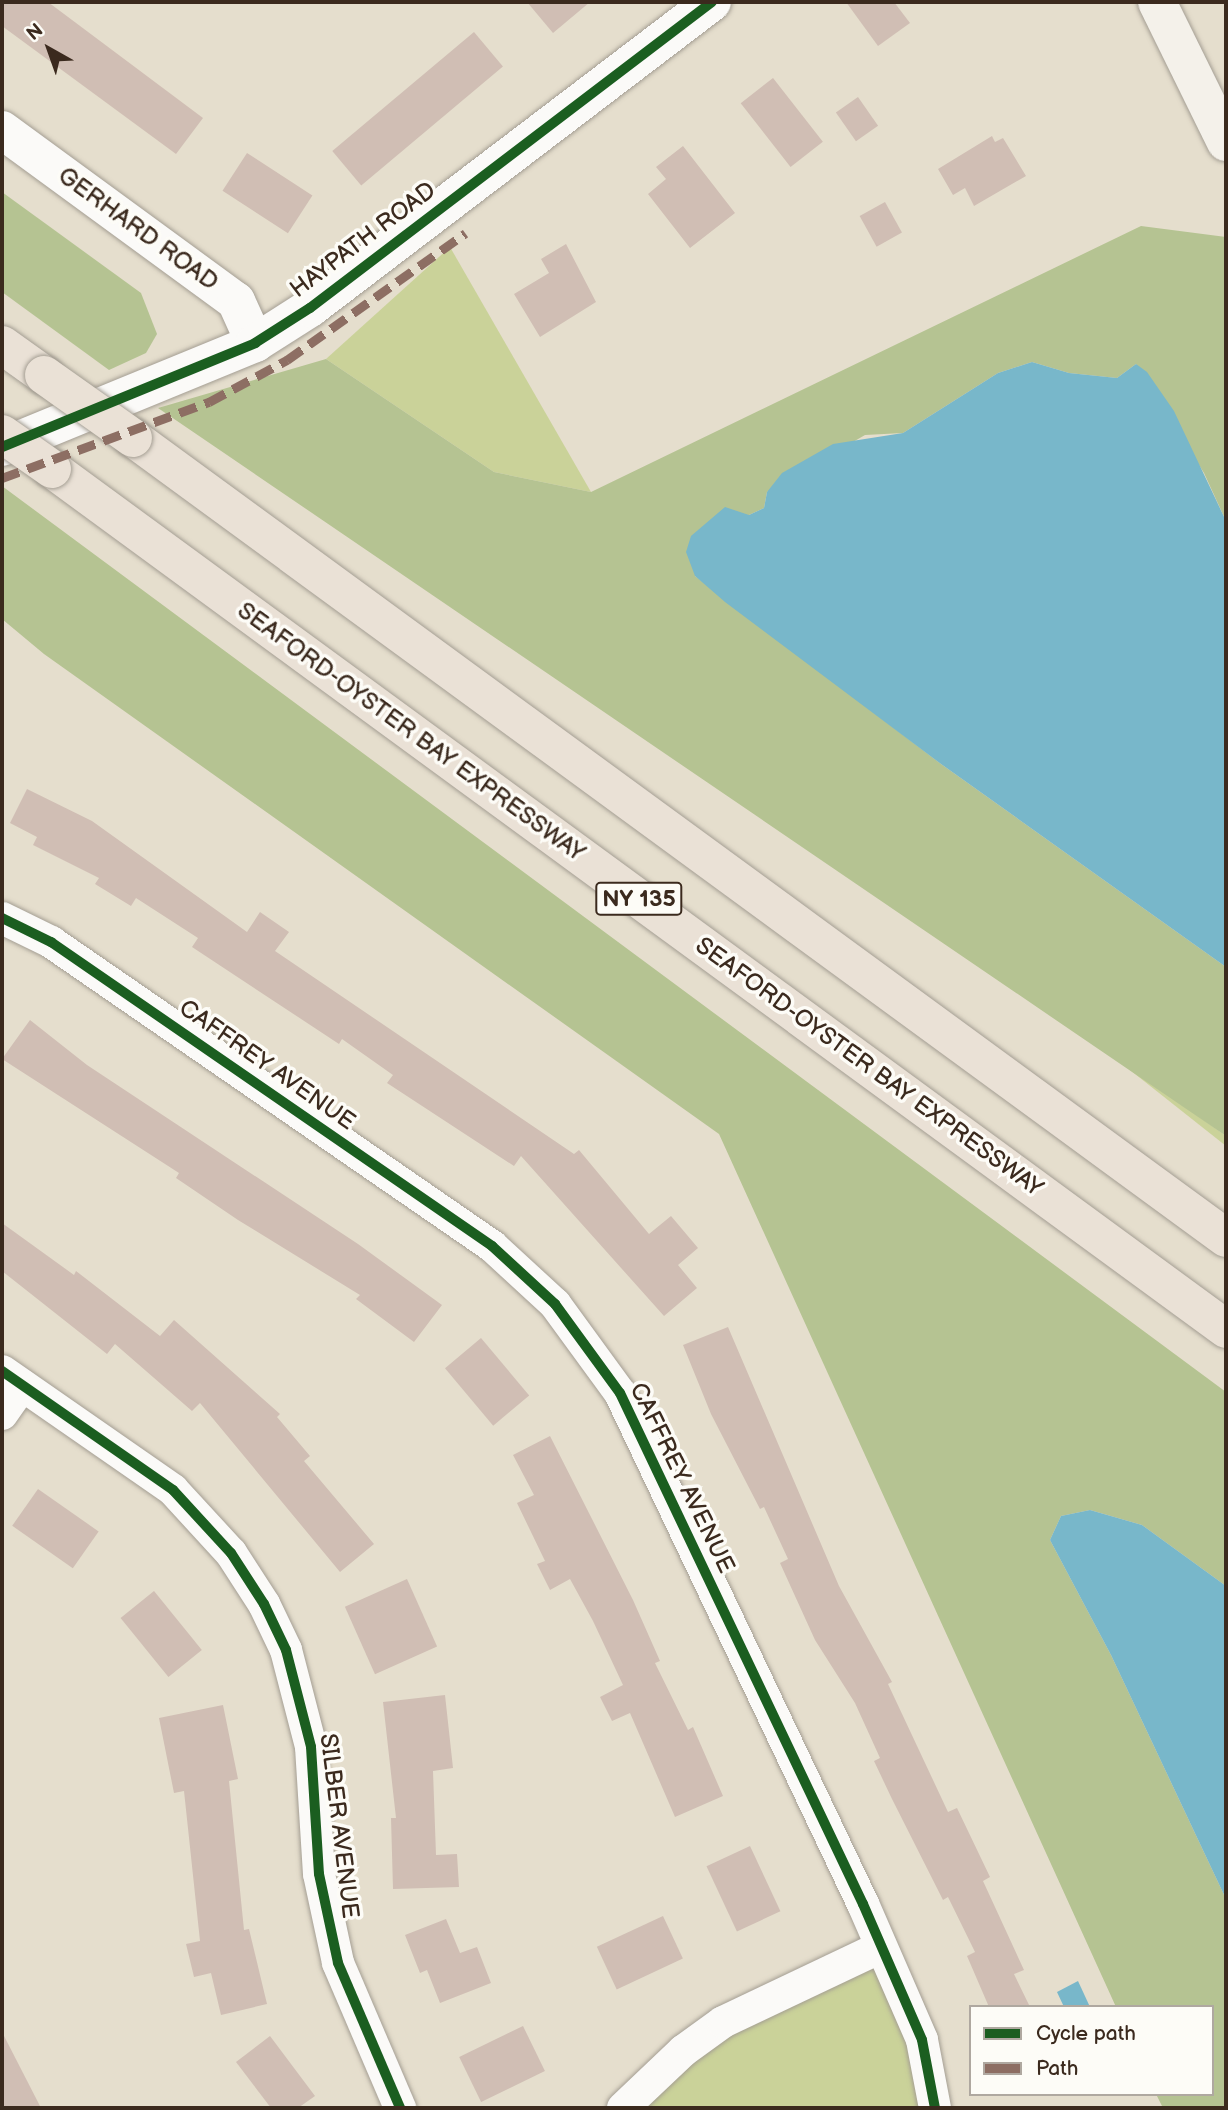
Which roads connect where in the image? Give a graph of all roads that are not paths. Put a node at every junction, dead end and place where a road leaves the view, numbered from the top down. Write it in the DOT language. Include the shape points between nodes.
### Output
graph roads {
  1 [pos="1157,2"];
  2 [pos="695,7"];
  3 [pos="2,130"];
  4 [pos="1226,142"];
  5 [pos="255,343"];
  6 [pos="2,345"];
  7 [pos="2,434"];
  8 [pos="2,447"];
  9 [pos="2,918"];
  10 [pos="1226,1238"];
  11 [pos="1226,1329"];
  12 [pos="12,1378"];
  13 [pos="2,1414"];
  14 [pos="879,1948"];
  15 [pos="400,2108"];
  16 [pos="623,2108"];
  17 [pos="935,2108"];
  1 -- 4 [label="main road"];
  2 -- 5 [label="street, HAYPATH ROAD" via="310,308"];
  3 -- 5 [label="street, GERHARD ROAD" via="236,301"];
  5 -- 8 [label="street, HAYPATH ROAD"];
  6 -- 10 [label="highway, NY 135, bridge"];
  7 -- 11 [label="highway, SEAFORD-OYSTER BAY EXPRESSWAY / NY 135, bridge"];
  9 -- 14 [label="street, CAFFREY AVENUE" via="51,942 492,1246 555,1304 620,1393 863,1904"];
  12 -- 13 [label="street"];
  12 -- 15 [label="street, SILBER AVENUE" via="173,1490 231,1553 264,1604 286,1650 311,1747 319,1874 338,1963"];
  14 -- 16 [label="street" via="723,2022 683,2051"];
  14 -- 17 [label="street, CAFFREY AVENUE" via="922,2040"];
}
